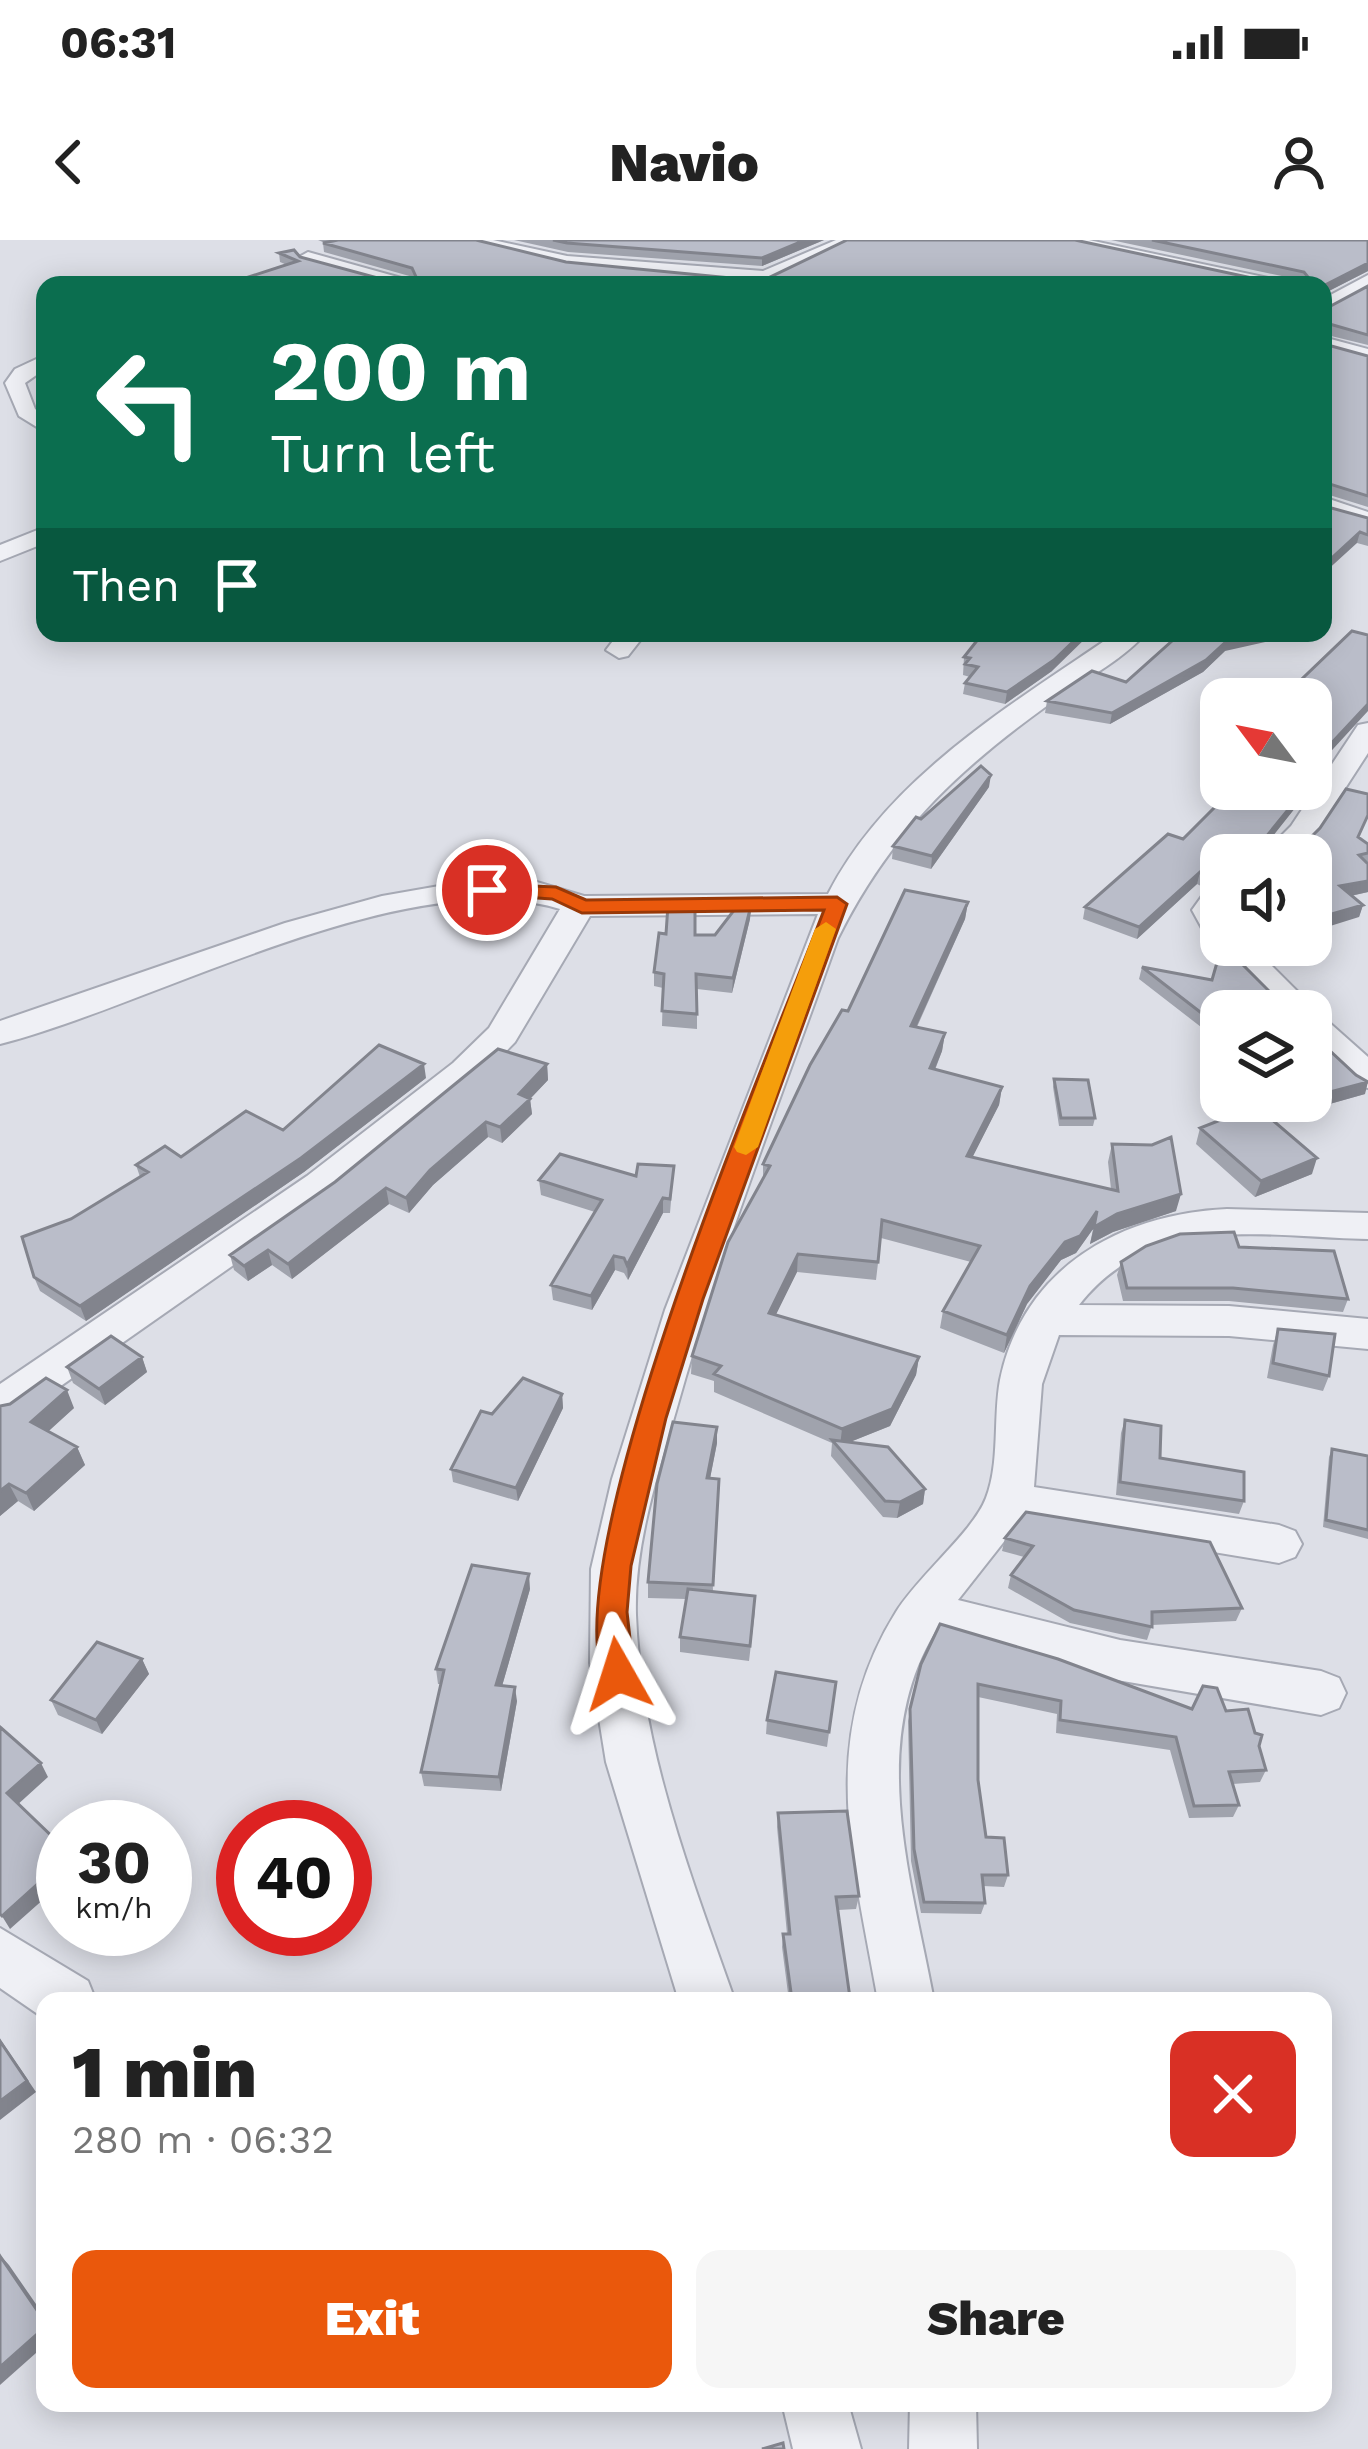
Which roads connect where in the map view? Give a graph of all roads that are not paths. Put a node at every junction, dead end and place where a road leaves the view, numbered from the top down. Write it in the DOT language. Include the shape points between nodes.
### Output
graph roads {
  1 [pos="470,240"];
  2 [pos="850,240"];
  3 [pos="1063,240"];
  4 [pos="1143,240"];
  5 [pos="607,244"];
  6 [pos="1119,251"];
  7 [pos="308,257"];
  8 [pos="572,262"];
  9 [pos="374,276"];
  10 [pos="546,276"];
  11 [pos="714,276"];
  12 [pos="764,276"];
  13 [pos="1220,276"];
  14 [pos="1367,281"];
  15 [pos="1332,293"];
  16 [pos="1332,346"];
  17 [pos="1368,355"];
  18 [pos="36,366"];
  19 [pos="36,418"];
  20 [pos="1368,502"];
  21 [pos="1332,506"];
  22 [pos="1332,507"];
  23 [pos="1368,520"];
  24 [pos="36,538"];
  25 [pos="0,554"];
  26 [pos="1121,642"];
  27 [pos="1368,731"];
  28 [pos="1300,834"];
  29 [pos="837,904"];
  30 [pos="582,906"];
  31 [pos="1253,966"];
  32 [pos="1277,990"];
  33 [pos="0,1033"];
  34 [pos="1332,1044"];
  35 [pos="1368,1077"];
  36 [pos="1368,1226"];
  37 [pos="1044,1320"];
  38 [pos="1368,1334"];
  39 [pos="0,1406"];
  40 [pos="1010,1500"];
  41 [pos="1279,1544"];
  42 [pos="924,1608"];
  43 [pos="1322,1693"];
  44 [pos="0,1955"];
  45 [pos="55,1992"];
  46 [pos="704,1992"];
  47 [pos="904,1992"];
  48 [pos="817,2412"];
  49 [pos="943,2412"];
  50 [pos="826,2449"];
  51 [pos="944,2449"];
  1 -- 8 [label="street"];
  2 -- 12 [label="street"];
  3 -- 6 [label="street"];
  4 -- 6 [label="street"];
  5 -- 8 [label="street"];
  6 -- 13 [label="street"];
  7 -- 9 [label="street"];
  8 -- 10 [label="street"];
  8 -- 11 [label="street"];
  14 -- 15 [label="street"];
  16 -- 17 [label="street"];
  18 -- 19 [label="street" via="15,383"];
  20 -- 21 [label="street"];
  22 -- 23 [label="street"];
  24 -- 25 [label="street"];
  26 -- 29 [label="street" via="915,795"];
  27 -- 28 [label="street"];
  29 -- 30 [label="street"];
  29 -- 46 [label="street" via="668,1363 615,1566 616,1654 635,1763"];
  30 -- 33 [label="street" via="535,890 437,895 307,928"];
  30 -- 39 [label="street" via="503,1034 466,1071 321,1185"];
  31 -- 32 [label="street"];
  34 -- 35 [label="street"];
  36 -- 37 [label="street" via="1239,1222 1150,1232 1083,1275"];
  37 -- 38 [label="street" via="1229,1321"];
  37 -- 40 [label="street" via="1015,1407"];
  40 -- 41 [label="street"];
  40 -- 42 [label="street"];
  42 -- 43 [label="street" via="1076,1652"];
  42 -- 47 [label="street" via="894,1661 876,1718 883,1867"];
  44 -- 45 [label="street"];
  48 -- 50 [label="street"];
  49 -- 51 [label="street"];
}
